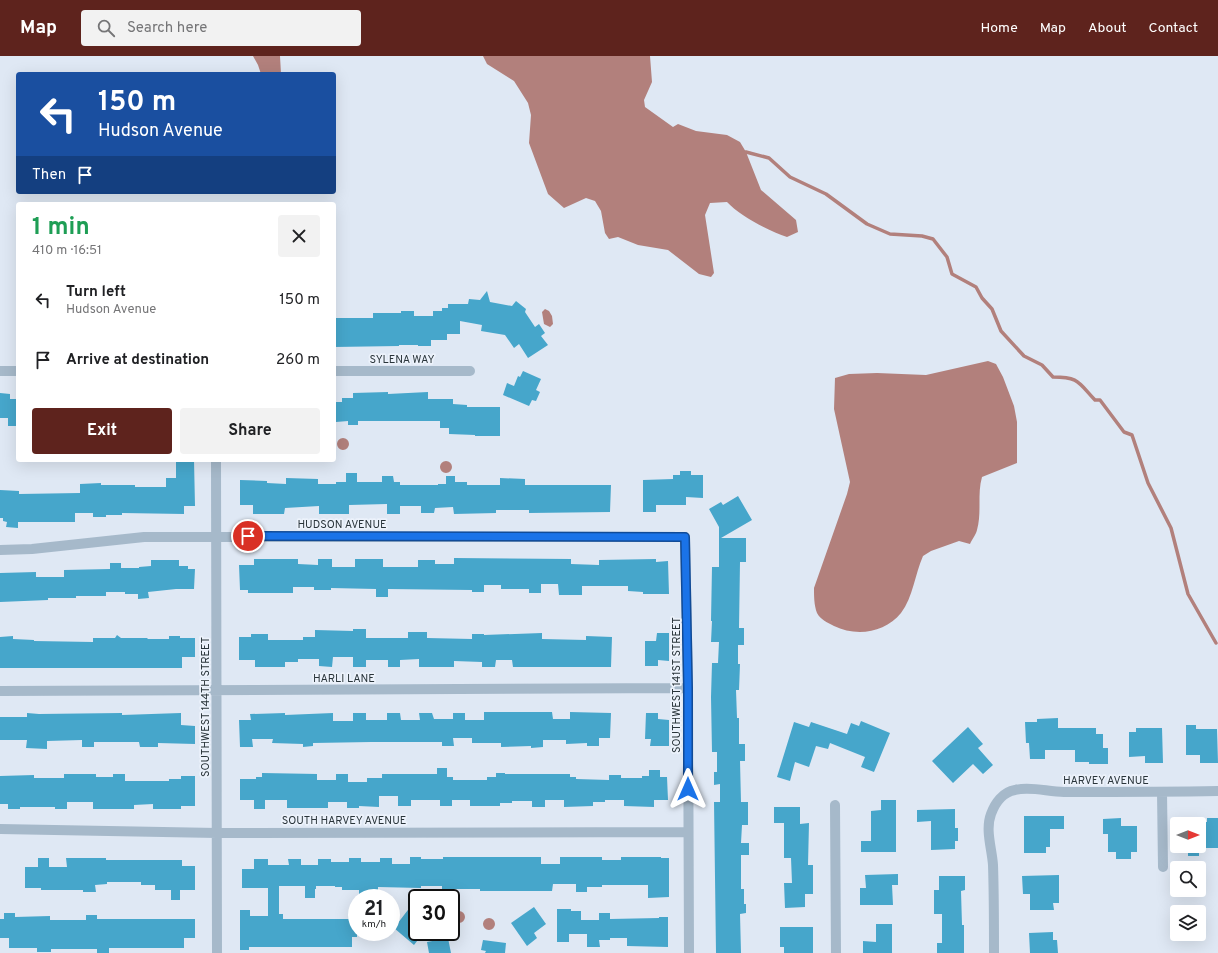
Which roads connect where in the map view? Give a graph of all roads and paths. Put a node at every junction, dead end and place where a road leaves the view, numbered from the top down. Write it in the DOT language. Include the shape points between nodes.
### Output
graph roads {
  1 [pos="336,371"];
  2 [pos="470,371"];
  3 [pos="0,372"];
  4 [pos="16,372"];
  5 [pos="216,462"];
  6 [pos="217,536"];
  7 [pos="685,537"];
  8 [pos="0,550"];
  9 [pos="688,688"];
  10 [pos="0,691"];
  11 [pos="218,691"];
  12 [pos="1218,791"];
  13 [pos="1162,792"];
  14 [pos="835,805"];
  15 [pos="0,829"];
  16 [pos="688,832"];
  17 [pos="218,833"];
  18 [pos="1163,867"];
  19 [pos="218,953"];
  20 [pos="689,953"];
  21 [pos="836,953"];
  22 [pos="994,953"];
  1 -- 2 [label="street, SYLENA WAY"];
  3 -- 4 [label="street"];
  5 -- 6 [label="street, SOUTHWEST 144TH STREET"];
  6 -- 7 [label="street, HUDSON AVENUE"];
  6 -- 8 [label="street, HUDSON AVENUE" via="144,537"];
  6 -- 11 [label="street, SOUTHWEST 144TH STREET"];
  7 -- 9 [label="street, SOUTHWEST 141ST STREET"];
  9 -- 11 [label="street, HARLI LANE"];
  9 -- 16 [label="street, SOUTHWEST 141ST STREET"];
  10 -- 11 [label="street, HARLI LANE"];
  11 -- 17 [label="street, SOUTHWEST 144TH STREET"];
  12 -- 13 [label="street, HARVEY AVENUE"];
  13 -- 18 [label="street"];
  13 -- 22 [label="street, HARVEY AVENUE" via="1058,792 1025,789 1008,792 998,801 990,815 989,826 993,864"];
  14 -- 21 [label="street"];
  15 -- 17 [label="street, SOUTH HARVEY AVENUE"];
  16 -- 17 [label="street, SOUTH HARVEY AVENUE"];
  16 -- 20 [label="street, SOUTHWEST 141ST STREET"];
  17 -- 19 [label="street, SOUTHWEST 144TH STREET"];
}
